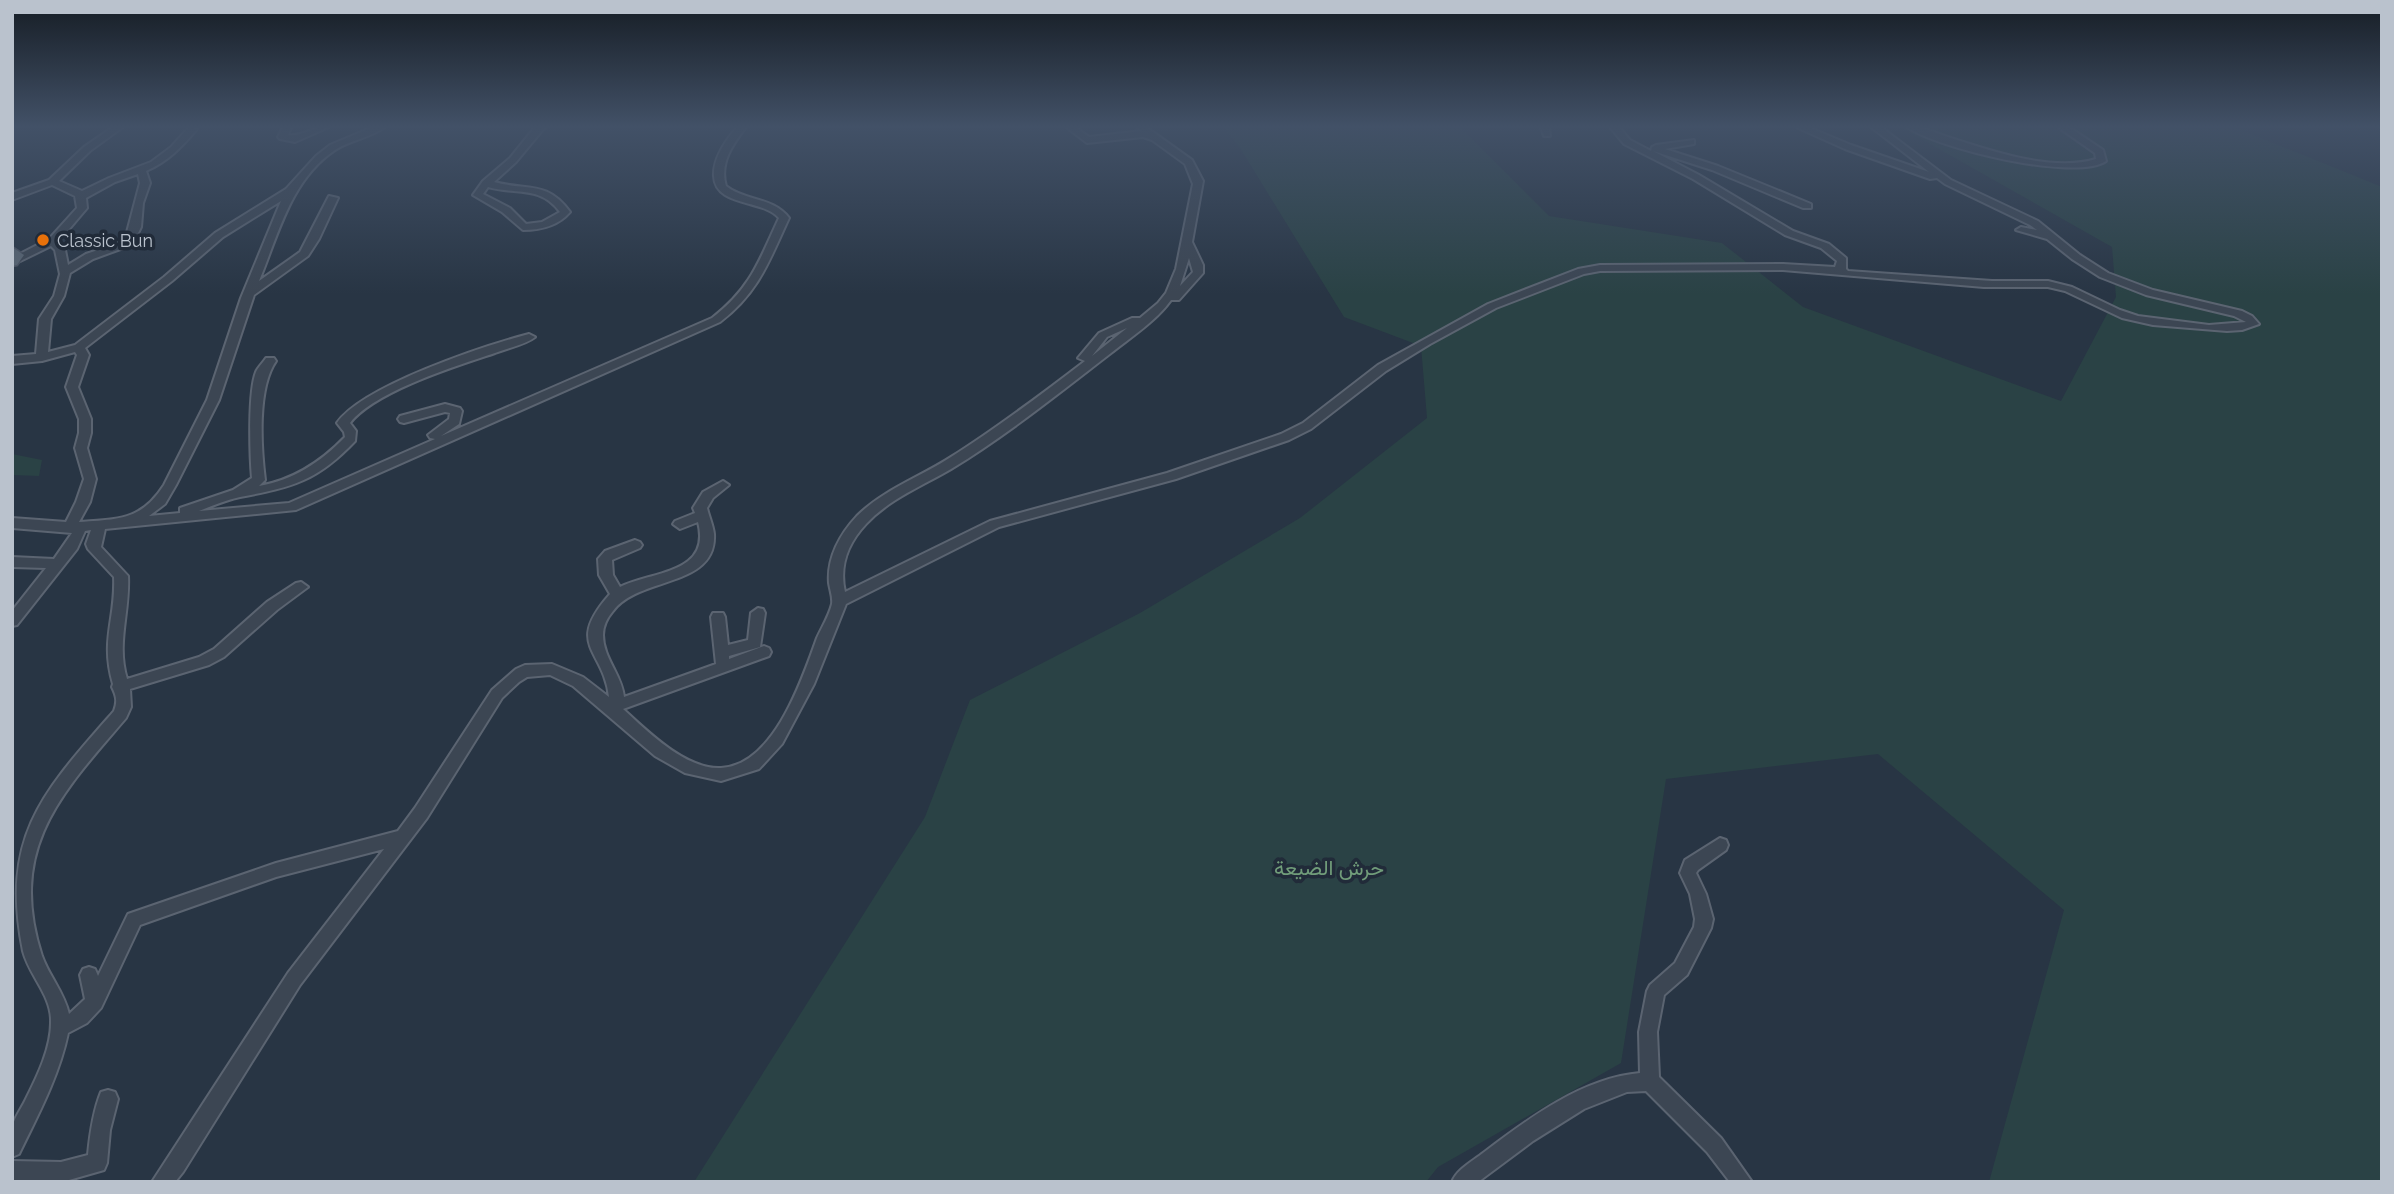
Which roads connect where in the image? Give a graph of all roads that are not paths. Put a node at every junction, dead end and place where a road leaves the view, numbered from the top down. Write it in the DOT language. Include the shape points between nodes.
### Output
graph roads {
  1 [pos="50,183"];
  2 [pos="53,183"];
  3 [pos="110,183"];
  4 [pos="146,183"];
  5 [pos="297,183"];
  6 [pos="486,183"];
  7 [pos="720,183"];
  8 [pos="1198,183"];
  9 [pos="1705,183"];
  10 [pos="1751,183"];
  11 [pos="1950,183"];
  12 [pos="290,191"];
  13 [pos="81,196"];
  14 [pos="12,197"];
  15 [pos="333,198"];
  16 [pos="1807,206"];
  17 [pos="2021,230"];
  18 [pos="2053,237"];
  19 [pos="53,241"];
  20 [pos="12,251"];
  21 [pos="12,262"];
  22 [pos="1840,270"];
  23 [pos="65,272"];
  24 [pos="251,292"];
  25 [pos="1151,314"];
  26 [pos="529,337"];
  27 [pos="79,347"];
  28 [pos="42,357"];
  29 [pos="1084,358"];
  30 [pos="12,360"];
  31 [pos="270,360"];
  32 [pos="404,419"];
  33 [pos="417,449"];
  34 [pos="723,485"];
  35 [pos="238,493"];
  36 [pos="701,516"];
  37 [pos="167,517"];
  38 [pos="134,520"];
  39 [pos="12,523"];
  40 [pos="680,524"];
  41 [pos="74,526"];
  42 [pos="99,526"];
  43 [pos="635,545"];
  44 [pos="13,562"];
  45 [pos="57,564"];
  46 [pos="301,587"];
  47 [pos="618,595"];
  48 [pos="839,601"];
  49 [pos="758,613"];
  50 [pos="718,617"];
  51 [pos="12,621"];
  52 [pos="764,652"];
  53 [pos="722,660"];
  54 [pos="120,687"];
  55 [pos="616,709"];
  56 [pos="401,837"];
  57 [pos="1720,845"];
  58 [pos="89,975"];
  59 [pos="95,1002"];
  60 [pos="61,1027"];
  61 [pos="1650,1081"];
  62 [pos="108,1099"];
  63 [pos="12,1147"];
  64 [pos="12,1171"];
  65 [pos="162,1182"];
  66 [pos="1462,1182"];
  67 [pos="1742,1182"];
  1 -- 14 [label="street"];
  2 -- 13 [label="street"];
  3 -- 13 [label="street"];
  4 -- 23 [label="street" via="131,238"];
  5 -- 12 [label="street"];
  6 -- 6 [label="street" via="478,195 506,210 523,227 541,225 565,212 537,189 505,189"];
  7 -- 33 [label="street" via="737,197 775,208 784,218 756,279 734,306 716,320"];
  8 -- 25 [label="street" via="1180,276"];
  9 -- 22 [label="street" via="1773,225 1830,250 1842,260"];
  10 -- 16 [label="street"];
  11 -- 18 [label="street" via="2015,213"];
  12 -- 24 [label="street"];
  12 -- 27 [label="street" via="219,235"];
  13 -- 19 [label="street" via="82,208"];
  15 -- 24 [label="street" via="304,254"];
  17 -- 18 [label="street"];
  18 -- 22 [label="street" via="2116,281 2238,313 2253,324 2215,328 2138,319 2047,284 1989,285"];
  19 -- 21 [label="street"];
  19 -- 23 [label="street"];
  20 -- 21 [label="main road" via="17,255"];
  22 -- 48 [label="street" via="1581,271 1492,306 1426,342 1285,437 1171,476 995,524"];
  23 -- 28 [label="street" via="59,296 45,319"];
  24 -- 38 [label="street" via="213,400 170,485 160,501"];
  25 -- 29 [label="street" via="1103,335"];
  25 -- 48 [label="street" via="1048,397 947,466 873,509 853,529 836,558"];
  26 -- 35 [label="street" via="387,391 345,417 343,423 351,438 334,456 280,487"];
  27 -- 28 [label="street"];
  27 -- 41 [label="street" via="83,355 72,387 85,419 81,449 90,479"];
  28 -- 30 [label="street"];
  31 -- 35 [label="street" via="259,390 256,456 260,477"];
  32 -- 33 [label="street" via="445,408 456,411 454,421"];
  33 -- 37 [label="street" via="291,507"];
  34 -- 36 [label="street" via="708,495"];
  35 -- 37 [label="street"];
  36 -- 40 [label="street"];
  36 -- 47 [label="street" via="708,540 698,562"];
  37 -- 38 [label="street"];
  38 -- 42 [label="street"];
  39 -- 41 [label="street"];
  41 -- 42 [label="street"];
  41 -- 45 [label="street" via="79,533"];
  42 -- 54 [label="street" via="95,549 117,569 122,582 113,647"];
  43 -- 47 [label="street" via="605,559 606,575"];
  44 -- 45 [label="street"];
  45 -- 51 [label="street"];
  46 -- 54 [label="street" via="219,653"];
  47 -- 55 [label="street" via="598,622 595,637 598,654 613,682"];
  48 -- 55 [label="street" via="801,697 755,763 726,774 696,771 650,743"];
  49 -- 53 [label="street" via="755,643"];
  50 -- 53 [label="street"];
  52 -- 53 [label="street"];
  53 -- 55 [label="street"];
  54 -- 60 [label="street" via="126,704 121,714 46,798 22,848 19,901 33,958 57,1003"];
  55 -- 56 [label="street" via="570,676 538,667 524,671 496,694"];
  56 -- 59 [label="street" via="276,870 134,919"];
  56 -- 65 [label="street" via="294,979"];
  57 -- 61 [label="street" via="1691,865 1688,873 1704,919 1681,969 1656,991 1648,1032"];
  58 -- 59 [label="street"];
  59 -- 60 [label="street" via="81,1017"];
  60 -- 63 [label="street"];
  61 -- 66 [label="street" via="1611,1086 1552,1118"];
  61 -- 67 [label="street" via="1714,1145"];
  62 -- 64 [label="street" via="97,1163 61,1172"];
}
